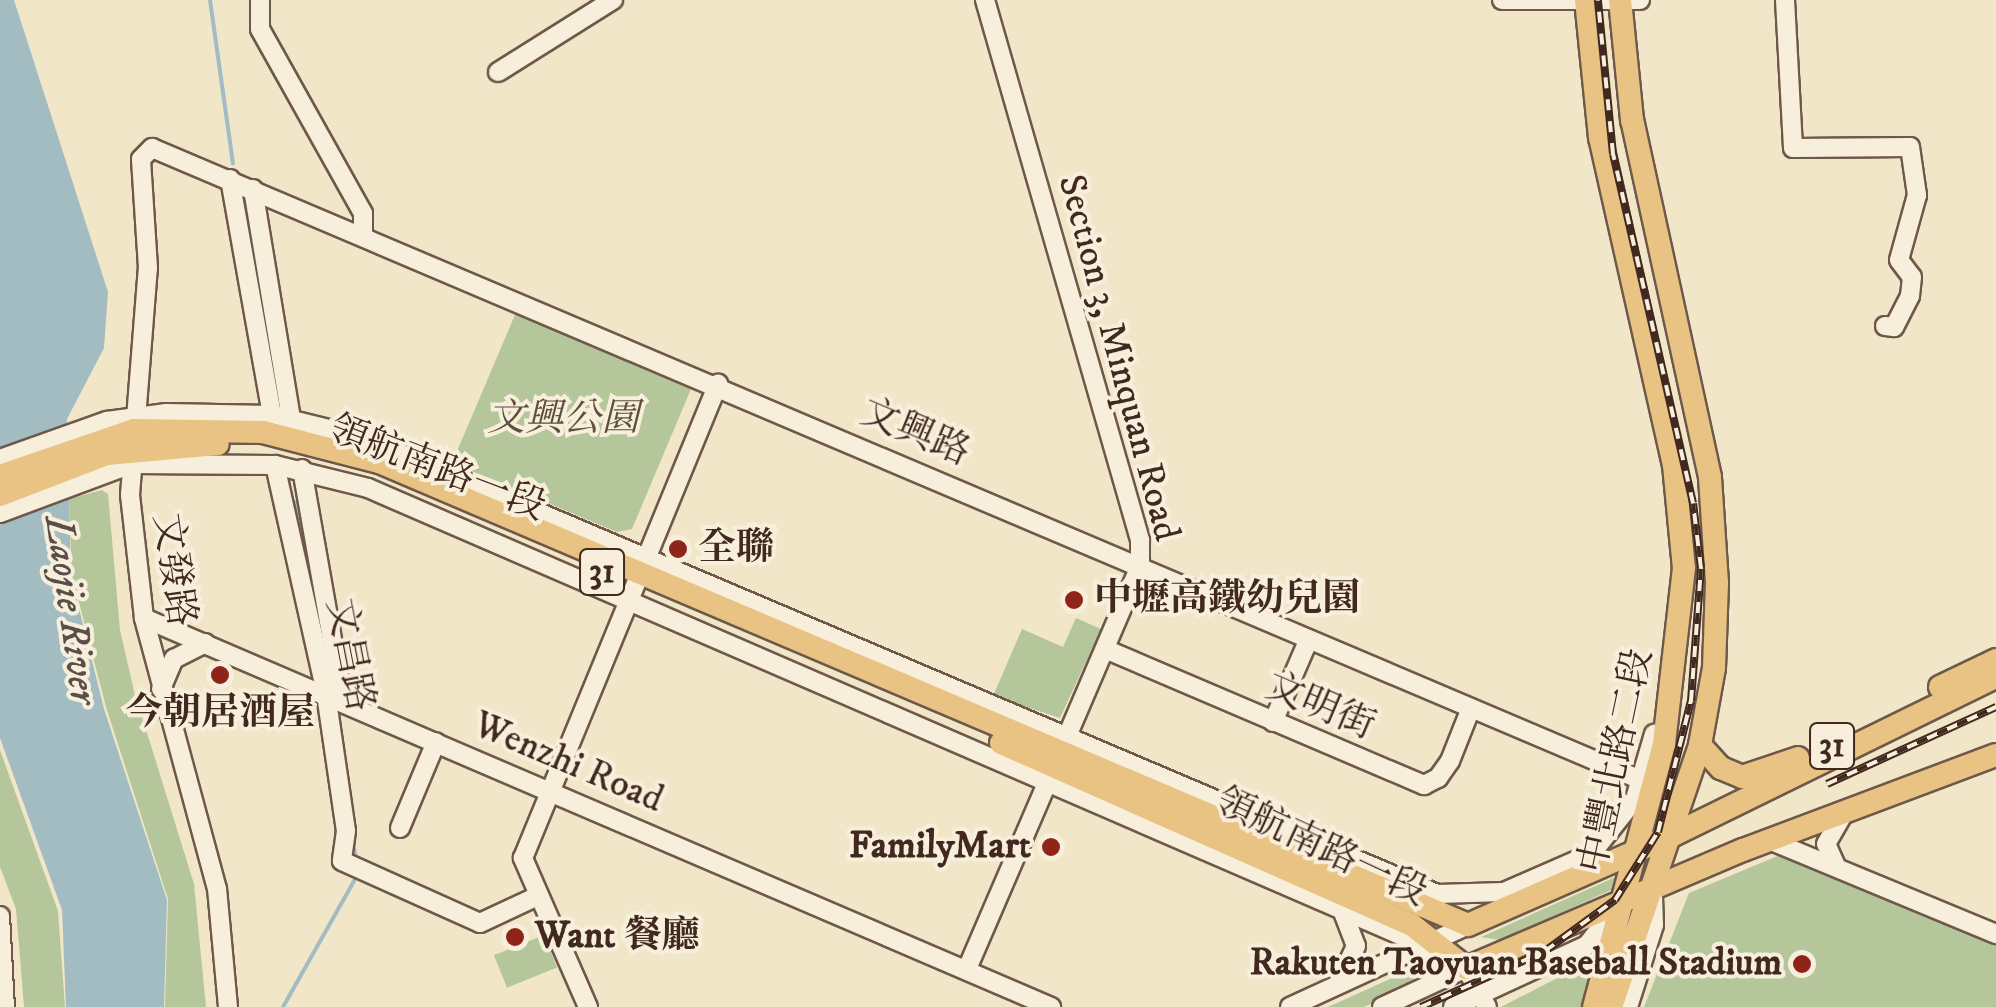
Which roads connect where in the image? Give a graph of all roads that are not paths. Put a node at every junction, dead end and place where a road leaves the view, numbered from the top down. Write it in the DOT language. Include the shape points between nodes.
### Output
graph roads {
  1 [pos="260,0"];
  2 [pos="613,0"];
  3 [pos="985,0"];
  4 [pos="1502,0"];
  5 [pos="1785,0"];
  6 [pos="1586,1"];
  7 [pos="1627,2"];
  8 [pos="498,72"];
  9 [pos="160,149"];
  10 [pos="230,179"];
  11 [pos="253,189"];
  12 [pos="363,233"];
  13 [pos="1885,326"];
  14 [pos="718,384"];
  15 [pos="281,416"];
  16 [pos="133,440"];
  17 [pos="107,446"];
  18 [pos="0,459"];
  19 [pos="274,465"];
  20 [pos="302,469"];
  21 [pos="0,476"];
  22 [pos="0,495"];
  23 [pos="0,513"];
  24 [pos="1140,566"];
  25 [pos="640,580"];
  26 [pos="144,618"];
  27 [pos="1309,639"];
  28 [pos="205,643"];
  29 [pos="1105,649"];
  30 [pos="1996,660"];
  31 [pos="1996,677"];
  32 [pos="160,689"];
  33 [pos="335,698"];
  34 [pos="1472,708"];
  35 [pos="1273,722"];
  36 [pos="1654,734"];
  37 [pos="1996,738"];
  38 [pos="436,742"];
  39 [pos="1700,744"];
  40 [pos="1824,750"];
  41 [pos="1996,755"];
  42 [pos="1798,758"];
  43 [pos="1057,759"];
  44 [pos="1642,781"];
  45 [pos="553,792"];
  46 [pos="1748,799"];
  47 [pos="1842,816"];
  48 [pos="400,828"];
  49 [pos="1671,836"];
  50 [pos="1769,840"];
  51 [pos="1636,848"];
  52 [pos="1362,863"];
  53 [pos="1836,866"];
  54 [pos="1653,888"];
  55 [pos="538,896"];
  56 [pos="1624,899"];
  57 [pos="1413,902"];
  58 [pos="1342,909"];
  59 [pos="0,916"];
  60 [pos="1468,926"];
  61 [pos="1996,934"];
  62 [pos="1427,944"];
  63 [pos="1466,968"];
  64 [pos="967,969"];
  65 [pos="1336,986"];
  66 [pos="1486,1000"];
  67 [pos="5,1007"];
  68 [pos="228,1007"];
  69 [pos="588,1007"];
  70 [pos="1051,1007"];
  71 [pos="1290,1007"];
  72 [pos="1382,1007"];
  73 [pos="1453,1007"];
  74 [pos="1594,1007"];
  75 [pos="1611,1007"];
  76 [pos="1628,1007"];
  1 -- 12 [label="street" via="260,29 363,213"];
  2 -- 8 [label="street"];
  3 -- 24 [label="street, Section 3, Minquan Road" via="1140,540"];
  4 -- 6 [label="street"];
  5 -- 13 [label="street" via="1792,148 1910,147 1917,195 1899,260 1912,277 1910,296 1894,326"];
  6 -- 7 [label="street"];
  6 -- 51 [label="main road, 中豐北路二段" via="1600,136 1674,465 1682,551 1673,688"];
  7 -- 39 [label="main road, 中豐北路二段" via="1635,138 1710,476 1716,635"];
  9 -- 10 [label="street, 文興路"];
  9 -- 16 [label="street, 文發路" via="145,151 141,159 148,268"];
  10 -- 11 [label="street, 文興路"];
  10 -- 15 [label="street"];
  11 -- 12 [label="street, 文興路"];
  11 -- 15 [label="street"];
  12 -- 14 [label="street, 文興路"];
  14 -- 24 [label="street, 文興路"];
  14 -- 25 [label="street"];
  15 -- 16 [label="street, 領航南路一段 / 31"];
  15 -- 25 [label="street, 領航南路一段 / 31" via="386,446"];
  16 -- 17 [label="main road, 領航南路一段 / 31"];
  16 -- 17 [label="street, 領航南路一段 / 31"];
  16 -- 19 [label="street, 領航南路一段 / 31"];
  16 -- 25 [label="main road, 領航南路一段 / 31" via="316,458"];
  16 -- 26 [label="street, 文發路"];
  17 -- 18 [label="street, 31"];
  17 -- 21 [label="main road, 31"];
  17 -- 22 [label="main road, 31"];
  17 -- 23 [label="street, 31"];
  19 -- 20 [label="street, 領航南路一段 / 31"];
  19 -- 33 [label="street, 文昌路"];
  20 -- 25 [label="street, 領航南路一段 / 31"];
  20 -- 33 [label="street, 文昌路"];
  24 -- 27 [label="street, 文興路"];
  24 -- 29 [label="street, Section 3, Minquan Road"];
  25 -- 43 [label="main road, 領航南路一段 / 31"];
  25 -- 45 [label="street"];
  26 -- 28 [label="street, Wenzhi Road"];
  26 -- 32 [label="street, 文發路"];
  27 -- 34 [label="street, 文興路"];
  27 -- 35 [label="street"];
  28 -- 32 [label="street" via="174,659"];
  28 -- 33 [label="street, Wenzhi Road"];
  29 -- 35 [label="street, 文明街"];
  29 -- 43 [label="street, Section 3, Minquan Road"];
  30 -- 40 [label="main road, 31"];
  31 -- 46 [label="main road, 31"];
  32 -- 68 [label="street, 文發路" via="218,890"];
  33 -- 38 [label="street, Wenzhi Road"];
  33 -- 55 [label="street, 文昌路" via="346,830 342,860 480,923"];
  34 -- 35 [label="street, 文明街" via="1450,761 1424,784"];
  34 -- 44 [label="street, 文興路"];
  36 -- 44 [label="street"];
  37 -- 50 [label="main road, 31"];
  38 -- 45 [label="street, Wenzhi Road"];
  38 -- 48 [label="street"];
  39 -- 42 [label="main road" via="1721,768 1742,777"];
  39 -- 49 [label="main road, 中豐北路二段"];
  40 -- 42 [label="main road, 31"];
  40 -- 46 [label="main road"];
  41 -- 47 [label="main road, 31"];
  42 -- 49 [label="main road, 31"];
  43 -- 52 [label="street, 領航南路一段 / 31"];
  43 -- 57 [label="main road, 領航南路一段 / 31"];
  43 -- 58 [label="street, 領航南路一段 / 31"];
  43 -- 62 [label="main road, 領航南路一段 / 31" via="1412,925"];
  43 -- 64 [label="street, Section 3, Minquan Road"];
  44 -- 52 [label="street" via="1618,828 1591,854 1504,892 1436,894"];
  45 -- 55 [label="street" via="523,858"];
  45 -- 64 [label="street, Wenzhi Road"];
  46 -- 49 [label="main road, 31"];
  47 -- 50 [label="main road, 31"];
  47 -- 53 [label="street" via="1826,844"];
  49 -- 51 [label="main road, 31"];
  49 -- 54 [label="main road, 中豐北路二段"];
  50 -- 53 [label="street"];
  50 -- 54 [label="main road, 31"];
  51 -- 56 [label="main road, 中豐北路二段"];
  51 -- 60 [label="main road, 31"];
  52 -- 57 [label="street, 31"];
  53 -- 61 [label="street"];
  54 -- 56 [label="main road, 31"];
  54 -- 75 [label="main road, 中豐北路二段"];
  54 -- 76 [label="street" via="1654,925"];
  55 -- 69 [label="street"];
  56 -- 63 [label="main road, 31"];
  56 -- 66 [label="street" via="1587,945"];
  56 -- 74 [label="main road, 中豐北路二段"];
  57 -- 60 [label="main road, 31"];
  58 -- 62 [label="street, 領航南路一段 / 31"];
  58 -- 65 [label="street" via="1356,946 1347,976"];
  59 -- 67 [label="street"];
  60 -- 62 [label="street"];
  62 -- 63 [label="main road, 領航南路一段 / 31"];
  62 -- 65 [label="street"];
  63 -- 66 [label="street"];
  63 -- 72 [label="street"];
  64 -- 70 [label="street, Wenzhi Road"];
  65 -- 71 [label="street"];
  66 -- 73 [label="street"];
}
